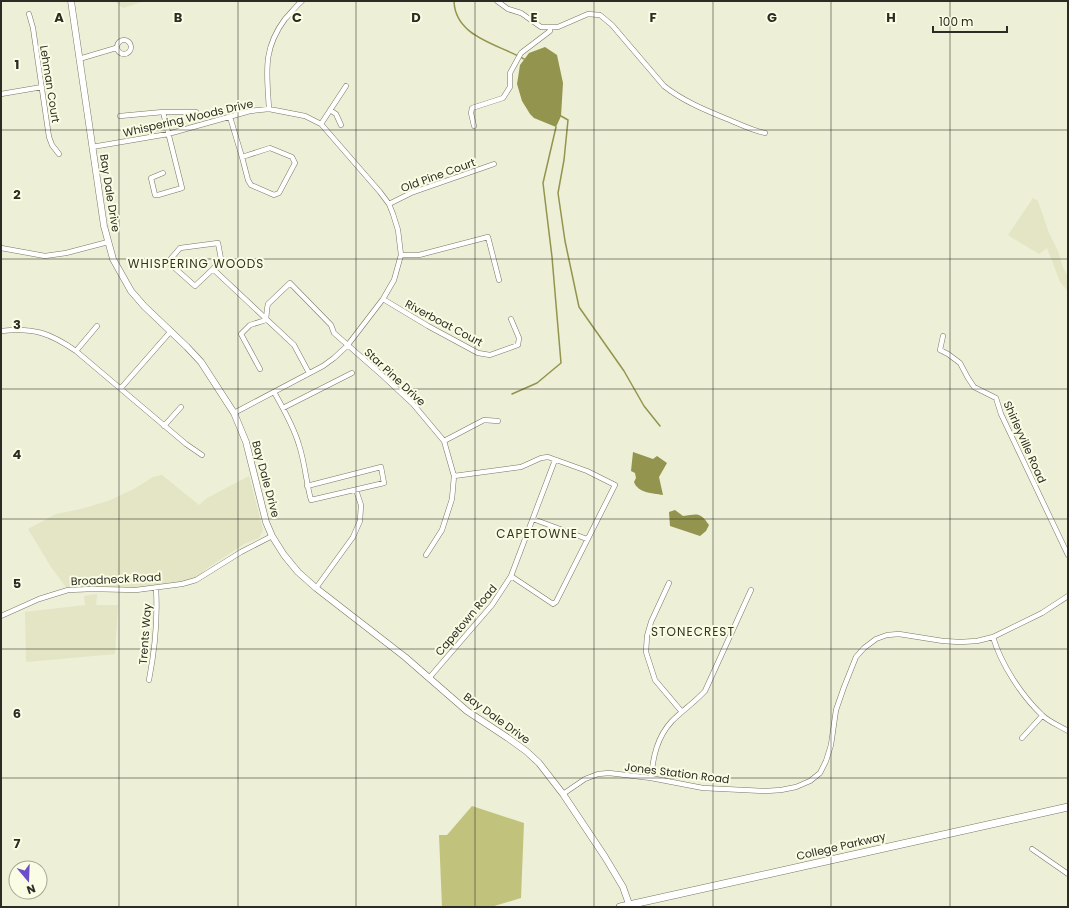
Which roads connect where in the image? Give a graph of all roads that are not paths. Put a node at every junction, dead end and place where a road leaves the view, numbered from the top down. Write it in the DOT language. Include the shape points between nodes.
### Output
graph roads {
  1 [pos="71,1"];
  2 [pos="302,1"];
  3 [pos="497,1"];
  4 [pos="29,14"];
  5 [pos="550,28"];
  6 [pos="116,48"];
  7 [pos="79,59"];
  8 [pos="346,86"];
  9 [pos="42,87"];
  10 [pos="1,94"];
  11 [pos="269,109"];
  12 [pos="330,110"];
  13 [pos="163,112"];
  14 [pos="196,112"];
  15 [pos="120,116"];
  16 [pos="230,117"];
  17 [pos="321,124"];
  18 [pos="341,125"];
  19 [pos="474,126"];
  20 [pos="765,133"];
  21 [pos="168,134"];
  22 [pos="92,147"];
  23 [pos="59,154"];
  24 [pos="242,157"];
  25 [pos="494,164"];
  26 [pos="163,173"];
  27 [pos="389,204"];
  28 [pos="108,242"];
  29 [pos="1,248"];
  30 [pos="401,254"];
  31 [pos="213,269"];
  32 [pos="499,280"];
  33 [pos="383,299"];
  34 [pos="510,319"];
  35 [pos="266,320"];
  36 [pos="97,326"];
  37 [pos="1,331"];
  38 [pos="171,331"];
  39 [pos="944,336"];
  40 [pos="347,346"];
  41 [pos="76,351"];
  42 [pos="260,369"];
  43 [pos="309,373"];
  44 [pos="352,373"];
  45 [pos="121,388"];
  46 [pos="274,392"];
  47 [pos="181,407"];
  48 [pos="283,408"];
  49 [pos="234,413"];
  50 [pos="498,421"];
  51 [pos="164,426"];
  52 [pos="444,441"];
  53 [pos="202,455"];
  54 [pos="554,460"];
  55 [pos="454,476"];
  56 [pos="307,486"];
  57 [pos="356,490"];
  58 [pos="533,519"];
  59 [pos="272,536"];
  60 [pos="587,539"];
  61 [pos="1068,555"];
  62 [pos="426,556"];
  63 [pos="511,576"];
  64 [pos="669,583"];
  65 [pos="156,588"];
  66 [pos="316,588"];
  67 [pos="750,590"];
  68 [pos="1068,596"];
  69 [pos="1,616"];
  70 [pos="993,637"];
  71 [pos="429,678"];
  72 [pos="149,680"];
  73 [pos="682,712"];
  74 [pos="1042,716"];
  75 [pos="1068,731"];
  76 [pos="1022,738"];
  77 [pos="651,778"];
  78 [pos="563,794"];
  79 [pos="1068,807"];
  80 [pos="1032,849"];
  81 [pos="1068,874"];
  82 [pos="630,906"];
  83 [pos="620,907"];
  1 -- 7 [label="street, Bay Dale Drive"];
  2 -- 11 [label="street" via="282,24 271,44 267,67"];
  3 -- 5 [label="street" via="541,27"];
  4 -- 9 [label="street, Lehman Court"];
  5 -- 19 [label="street" via="550,31 521,53 510,72 510,87 503,98 472,108"];
  5 -- 20 [label="street" via="588,14 600,15 612,25 672,93 700,108"];
  6 -- 7 [label="street"];
  7 -- 22 [label="street, Bay Dale Drive"];
  8 -- 12 [label="street"];
  9 -- 10 [label="street"];
  9 -- 23 [label="street, Lehman Court" via="49,137"];
  11 -- 16 [label="street, Whispering Woods Drive"];
  11 -- 17 [label="street, Whispering Woods Drive" via="305,116"];
  12 -- 17 [label="street"];
  12 -- 18 [label="street" via="336,114"];
  13 -- 14 [label="street"];
  13 -- 15 [label="street"];
  13 -- 21 [label="street"];
  16 -- 21 [label="street, Whispering Woods Drive"];
  16 -- 24 [label="street"];
  17 -- 27 [label="street, Whispering Woods Drive"];
  21 -- 22 [label="street, Whispering Woods Drive"];
  21 -- 26 [label="street" via="182,188 155,195 151,178"];
  22 -- 28 [label="street, Bay Dale Drive"];
  24 -- 24 [label="street" via="270,148 292,157 294,162 278,193 274,195 251,185"];
  25 -- 27 [label="street, Old Pine Court" via="411,193"];
  27 -- 30 [label="street, Whispering Woods Drive" via="398,230"];
  28 -- 29 [label="street" via="45,256"];
  28 -- 38 [label="street, Bay Dale Drive" via="113,259 131,291"];
  30 -- 32 [label="street" via="419,255 488,237"];
  30 -- 33 [label="street, Whispering Woods Drive" via="394,280"];
  31 -- 31 [label="street" via="195,286 168,262 180,248 218,243 221,259"];
  31 -- 35 [label="street"];
  33 -- 34 [label="street, Riverboat Court" via="428,326 478,352 490,355 518,345 519,338"];
  33 -- 40 [label="street, Whispering Woods Drive"];
  35 -- 40 [label="street, Star Pine Drive" via="268,304 290,283"];
  35 -- 42 [label="street" via="250,325 241,334"];
  35 -- 43 [label="street" via="294,345"];
  36 -- 41 [label="street"];
  37 -- 41 [label="street" via="32,330 55,338"];
  38 -- 45 [label="street"];
  38 -- 49 [label="street, Bay Dale Drive" via="201,362"];
  39 -- 61 [label="street, Shirleyville Road" via="940,350 960,363 974,387 996,398 1001,414"];
  40 -- 43 [label="street, Whispering Woods Drive" via="334,358"];
  40 -- 52 [label="street, Star Pine Drive" via="413,404"];
  41 -- 45 [label="street"];
  43 -- 46 [label="street, Whispering Woods Drive"];
  44 -- 48 [label="street"];
  45 -- 51 [label="street"];
  46 -- 48 [label="street"];
  46 -- 49 [label="street, Whispering Woods Drive"];
  47 -- 51 [label="street"];
  48 -- 56 [label="street" via="299,445"];
  49 -- 59 [label="street, Bay Dale Drive" via="246,442 262,510"];
  50 -- 52 [label="street" via="484,420"];
  51 -- 53 [label="street"];
  52 -- 55 [label="street, Star Pine Drive"];
  54 -- 55 [label="street" via="548,457 541,458 521,467"];
  54 -- 58 [label="street, Capetown Road"];
  54 -- 60 [label="street" via="587,471 615,485"];
  55 -- 62 [label="street, Star Pine Drive" via="452,499 442,530"];
  56 -- 57 [label="street" via="311,500"];
  56 -- 57 [label="street" via="380,467 384,483"];
  57 -- 66 [label="street" via="360,505 360,521 353,537"];
  58 -- 60 [label="street"];
  58 -- 63 [label="street, Capetown Road"];
  59 -- 65 [label="street, Broadneck Road" via="196,580"];
  59 -- 66 [label="street, Bay Dale Drive" via="298,572"];
  60 -- 63 [label="street" via="554,604"];
  63 -- 71 [label="street, Capetown Road" via="492,606"];
  64 -- 73 [label="street" via="651,622 646,652 655,680"];
  65 -- 69 [label="street, Broadneck Road" via="68,590 39,599"];
  65 -- 72 [label="street, Trents Way" via="158,619"];
  66 -- 71 [label="street, Bay Dale Drive"];
  67 -- 73 [label="street" via="704,691"];
  68 -- 70 [label="street, Jones Station Road" via="1042,613"];
  70 -- 74 [label="street" via="997,653 1005,667"];
  70 -- 77 [label="street, Jones Station Road" via="960,642 899,634 887,635 864,648 856,656 836,710 826,761 820,773 796,787 781,790 704,788"];
  71 -- 78 [label="street, Bay Dale Drive" via="467,711 526,751"];
  73 -- 77 [label="street" via="662,735 656,748"];
  74 -- 75 [label="street"];
  74 -- 76 [label="street"];
  77 -- 78 [label="street, Jones Station Road" via="598,774 585,779"];
  78 -- 82 [label="street, Bay Dale Drive" via="623,887"];
  79 -- 82 [label="main road, College Parkway"];
  80 -- 81 [label="street"];
  82 -- 83 [label="main road, College Parkway"];
}
